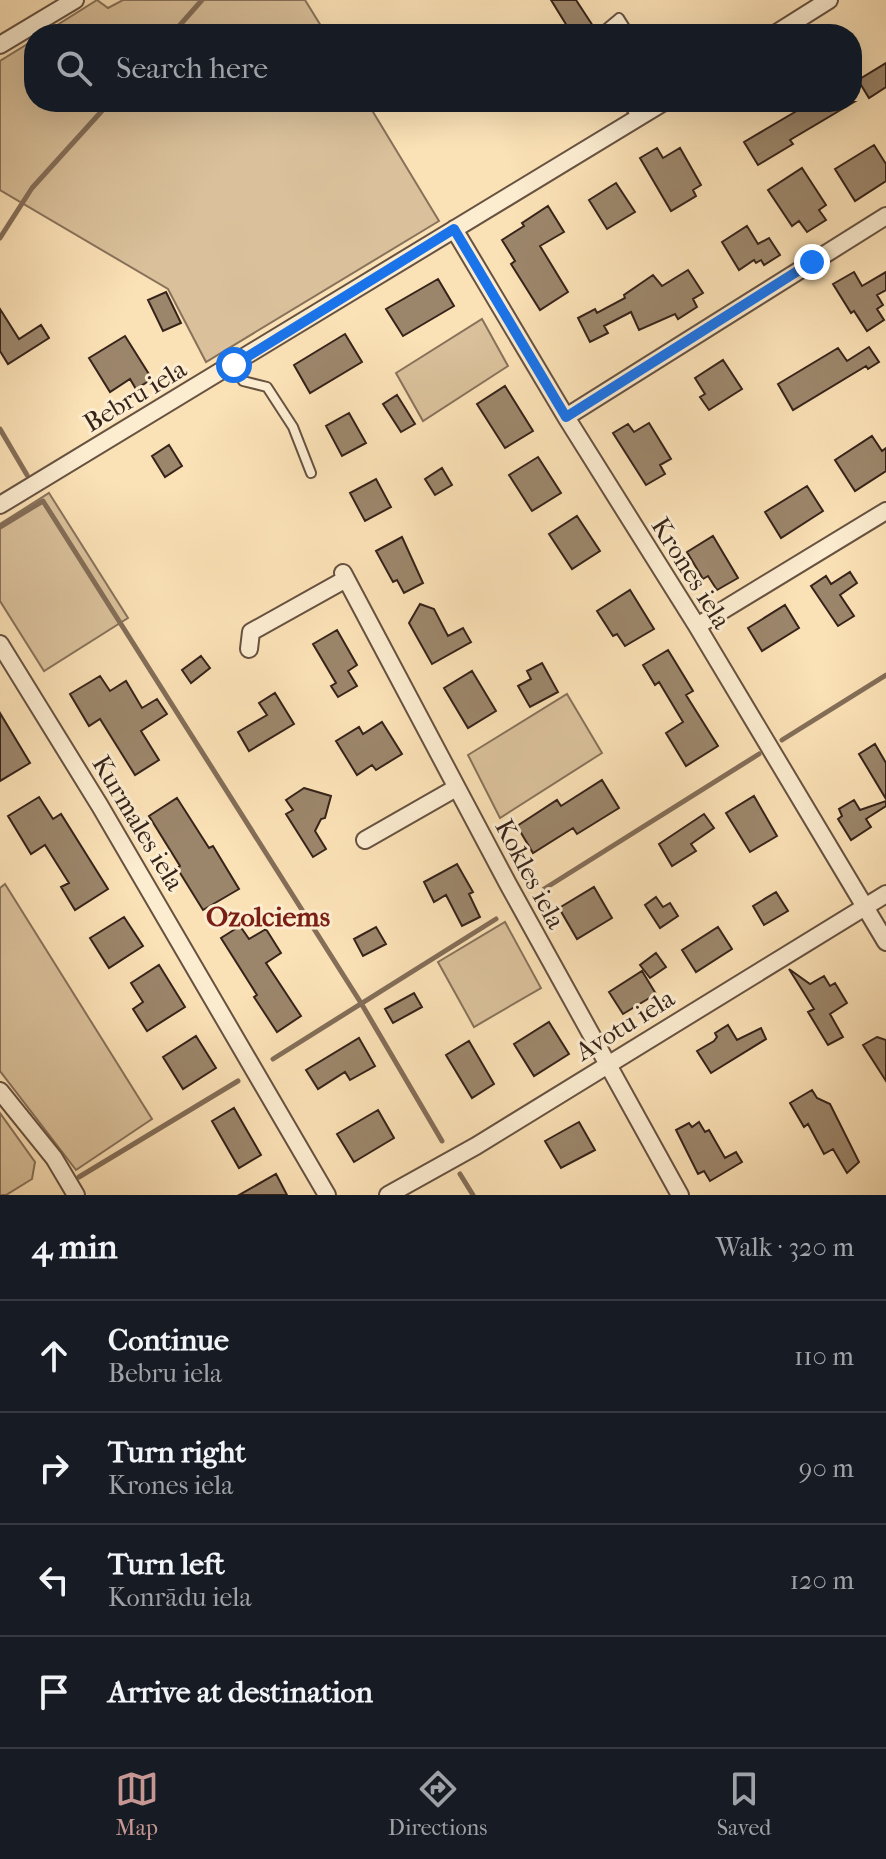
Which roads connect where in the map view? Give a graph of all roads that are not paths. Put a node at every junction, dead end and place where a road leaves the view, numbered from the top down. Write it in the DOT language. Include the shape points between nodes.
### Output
graph roads {
  1 [pos="75,0"];
  2 [pos="829,0"];
  3 [pos="35,24"];
  4 [pos="791,24"];
  5 [pos="24,31"];
  6 [pos="0,45"];
  7 [pos="633,112"];
  8 [pos="648,112"];
  9 [pos="637,119"];
  10 [pos="886,216"];
  11 [pos="454,229"];
  12 [pos="234,365"];
  13 [pos="566,417"];
  14 [pos="311,473"];
  15 [pos="0,505"];
  16 [pos="886,511"];
  17 [pos="697,626"];
  18 [pos="0,644"];
  19 [pos="249,649"];
  20 [pos="456,788"];
  21 [pos="365,840"];
  22 [pos="886,894"];
  23 [pos="864,906"];
  24 [pos="886,942"];
  25 [pos="607,1065"];
  26 [pos="0,1091"];
  27 [pos="76,1195"];
  28 [pos="327,1195"];
  29 [pos="388,1195"];
  30 [pos="680,1195"];
  1 -- 3 [label="street"];
  2 -- 4 [label="street"];
  5 -- 6 [label="street"];
  7 -- 9 [label="lane"];
  8 -- 9 [label="street, Bebru iela"];
  9 -- 11 [label="street, Bebru iela"];
  10 -- 13 [label="street"];
  11 -- 12 [label="street, Bebru iela"];
  11 -- 13 [label="street, Krones iela"];
  12 -- 14 [label="lane" via="243,381 267,387 293,427"];
  12 -- 15 [label="street, Bebru iela"];
  13 -- 17 [label="street, Krones iela"];
  16 -- 17 [label="street"];
  17 -- 23 [label="street, Krones iela"];
  18 -- 28 [label="street, Kurmales iela"];
  19 -- 20 [label="street, Kokles iela" via="251,632 344,576"];
  20 -- 21 [label="street"];
  20 -- 25 [label="street, Kokles iela"];
  22 -- 23 [label="street, Avotu iela"];
  23 -- 24 [label="street, Krones iela"];
  23 -- 25 [label="street, Avotu iela"];
  25 -- 29 [label="street, Avotu iela"];
  25 -- 30 [label="street, Kokles iela"];
  26 -- 27 [label="street" via="54,1158"];
}
